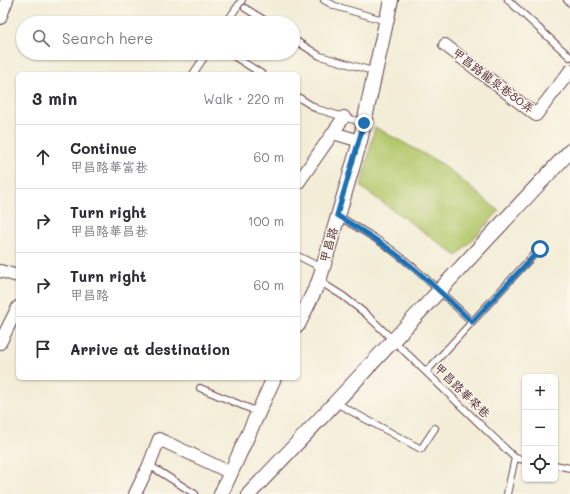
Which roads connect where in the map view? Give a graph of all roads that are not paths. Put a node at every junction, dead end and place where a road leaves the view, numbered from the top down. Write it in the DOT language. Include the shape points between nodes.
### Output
graph roads {
  1 [pos="7,0"];
  2 [pos="242,0"];
  3 [pos="324,0"];
  4 [pos="391,0"];
  5 [pos="508,0"];
  6 [pos="567,0"];
  7 [pos="570,3"];
  8 [pos="245,8"];
  9 [pos="231,16"];
  10 [pos="258,16"];
  11 [pos="0,18"];
  12 [pos="386,21"];
  13 [pos="300,43"];
  14 [pos="445,45"];
  15 [pos="570,57"];
  16 [pos="202,60"];
  17 [pos="240,60"];
  18 [pos="570,71"];
  19 [pos="194,72"];
  20 [pos="259,72"];
  21 [pos="376,72"];
  22 [pos="300,98"];
  23 [pos="344,117"];
  24 [pos="364,123"];
  25 [pos="333,133"];
  26 [pos="360,141"];
  27 [pos="570,151"];
  28 [pos="300,180"];
  29 [pos="337,215"];
  30 [pos="540,249"];
  31 [pos="300,258"];
  32 [pos="0,271"];
  33 [pos="320,274"];
  34 [pos="16,275"];
  35 [pos="439,290"];
  36 [pos="16,311"];
  37 [pos="300,320"];
  38 [pos="472,322"];
  39 [pos="393,342"];
  40 [pos="0,343"];
  41 [pos="426,372"];
  42 [pos="273,380"];
  43 [pos="200,388"];
  44 [pos="336,403"];
  45 [pos="258,412"];
  46 [pos="435,428"];
  47 [pos="515,458"];
  48 [pos="522,459"];
  49 [pos="149,465"];
  50 [pos="558,466"];
  51 [pos="570,468"];
  52 [pos="231,473"];
  53 [pos="135,494"];
  54 [pos="195,494"];
  55 [pos="221,494"];
  56 [pos="249,494"];
  57 [pos="507,494"];
  1 -- 11 [label="street"];
  2 -- 9 [label="lane"];
  3 -- 12 [label="lane" via="335,6"];
  4 -- 12 [label="street, 甲昌路"];
  5 -- 15 [label="lane"];
  6 -- 7 [label="lane"];
  8 -- 10 [label="lane"];
  12 -- 21 [label="street, 甲昌路"];
  13 -- 21 [label="lane" via="320,56"];
  14 -- 18 [label="street, 甲昌路龍泉巷80弄" via="536,115"];
  16 -- 19 [label="lane"];
  17 -- 20 [label="lane"];
  21 -- 24 [label="street, 甲昌路"];
  22 -- 23 [label="lane" via="317,109"];
  23 -- 24 [label="lane"];
  23 -- 25 [label="street"];
  24 -- 26 [label="street, 甲昌路"];
  25 -- 26 [label="street"];
  25 -- 28 [label="street"];
  26 -- 29 [label="street, 甲昌路"];
  27 -- 35 [label="street"];
  29 -- 33 [label="street, 甲昌路"];
  29 -- 35 [label="lane" via="378,240"];
  30 -- 38 [label="lane"];
  31 -- 33 [label="lane, 甲昌路華榮巷"];
  32 -- 34 [label="street"];
  33 -- 37 [label="street, 甲昌路"];
  33 -- 39 [label="lane, 甲昌路華榮巷"];
  35 -- 38 [label="lane"];
  35 -- 39 [label="street"];
  36 -- 40 [label="street"];
  38 -- 41 [label="lane"];
  39 -- 41 [label="lane, 甲昌路華榮巷"];
  39 -- 44 [label="street"];
  41 -- 47 [label="lane, 甲昌路華榮巷"];
  42 -- 45 [label="street"];
  43 -- 45 [label="lane"];
  44 -- 46 [label="lane" via="421,449"];
  44 -- 56 [label="street"];
  45 -- 52 [label="street"];
  47 -- 48 [label="lane"];
  47 -- 57 [label="lane"];
  49 -- 52 [label="street" via="159,439"];
  49 -- 53 [label="street"];
  49 -- 54 [label="lane"];
  50 -- 51 [label="lane"];
  52 -- 55 [label="street"];
}
